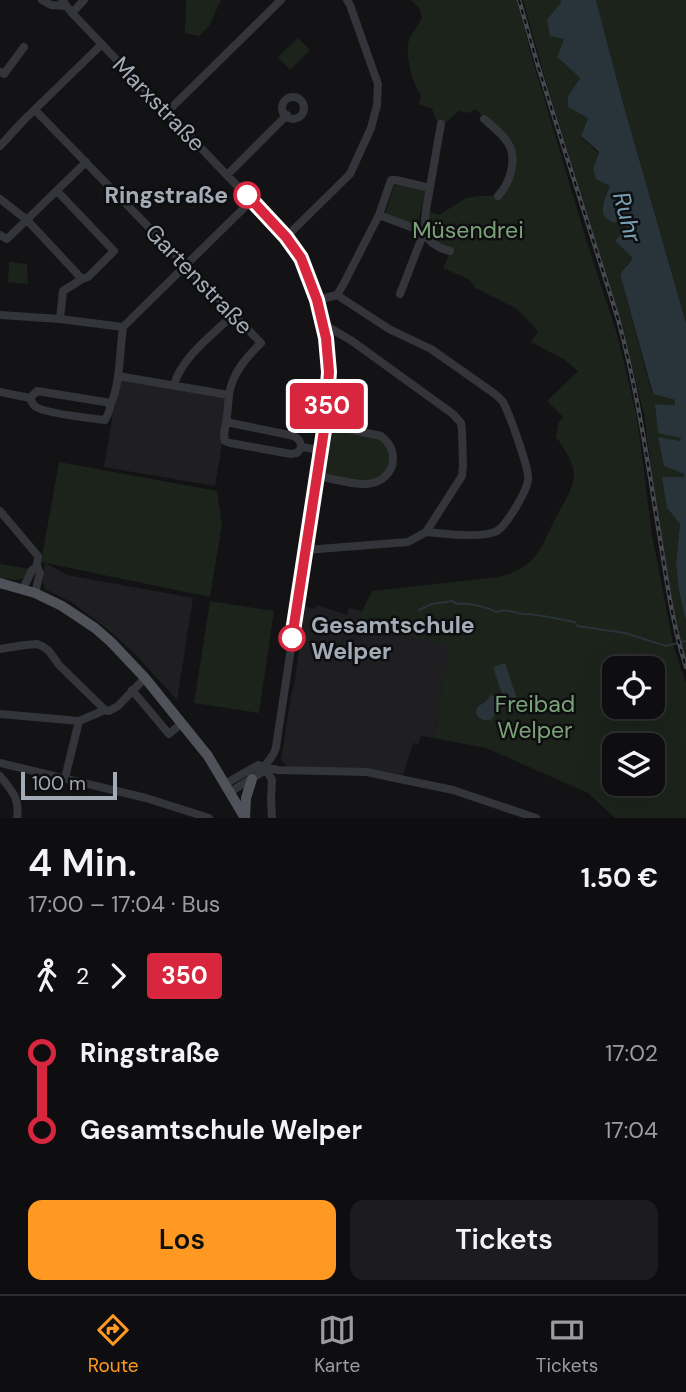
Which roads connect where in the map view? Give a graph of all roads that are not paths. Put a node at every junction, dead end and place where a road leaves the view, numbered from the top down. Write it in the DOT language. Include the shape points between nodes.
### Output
graph roads {
  1 [pos="41,0"];
  2 [pos="84,0"];
  3 [pos="281,0"];
  4 [pos="347,0"];
  5 [pos="67,6"];
  6 [pos="102,44"];
  7 [pos="24,47"];
  8 [pos="0,72"];
  9 [pos="35,110"];
  10 [pos="167,112"];
  11 [pos="287,116"];
  12 [pos="484,119"];
  13 [pos="442,124"];
  14 [pos="0,146"];
  15 [pos="86,162"];
  16 [pos="227,175"];
  17 [pos="430,188"];
  18 [pos="57,191"];
  19 [pos="498,195"];
  20 [pos="0,200"];
  21 [pos="252,200"];
  22 [pos="379,215"];
  23 [pos="27,220"];
  24 [pos="424,232"];
  25 [pos="0,235"];
  26 [pos="286,237"];
  27 [pos="450,251"];
  28 [pos="186,266"];
  29 [pos="82,279"];
  30 [pos="400,294"];
  31 [pos="337,295"];
  32 [pos="317,300"];
  33 [pos="0,315"];
  34 [pos="233,315"];
  35 [pos="60,319"];
  36 [pos="123,327"];
  37 [pos="324,328"];
  38 [pos="118,376"];
  39 [pos="174,385"];
  40 [pos="0,392"];
  41 [pos="229,394"];
  42 [pos="30,398"];
  43 [pos="111,403"];
  44 [pos="226,422"];
  45 [pos="325,424"];
  46 [pos="302,447"];
  47 [pos="320,450"];
  48 [pos="317,475"];
  49 [pos="0,511"];
  50 [pos="5,522"];
  51 [pos="426,532"];
  52 [pos="306,550"];
  53 [pos="37,566"];
  54 [pos="0,583"];
  55 [pos="23,589"];
  56 [pos="36,593"];
  57 [pos="0,649"];
  58 [pos="145,678"];
  59 [pos="132,690"];
  60 [pos="105,710"];
  61 [pos="0,714"];
  62 [pos="79,721"];
  63 [pos="181,723"];
  64 [pos="0,762"];
  65 [pos="264,766"];
  66 [pos="0,776"];
  67 [pos="65,778"];
  68 [pos="252,779"];
  69 [pos="228,788"];
  70 [pos="20,817"];
  71 [pos="209,818"];
  72 [pos="245,818"];
  73 [pos="272,818"];
  74 [pos="536,818"];
  1 -- 5 [label="street"];
  2 -- 5 [label="street"];
  3 -- 10 [label="street"];
  4 -- 26 [label="street" via="378,84 377,105 350,174"];
  5 -- 6 [label="street, Marxstraße"];
  6 -- 9 [label="street"];
  6 -- 10 [label="street, Marxstraße"];
  7 -- 8 [label="street" via="4,74"];
  9 -- 14 [label="street"];
  9 -- 15 [label="street, Gartenstraße"];
  10 -- 16 [label="street, Marxstraße"];
  11 -- 16 [label="street"];
  12 -- 19 [label="street" via="508,142 511,151 509,178"];
  13 -- 17 [label="street"];
  15 -- 18 [label="street"];
  15 -- 28 [label="street, Gartenstraße"];
  16 -- 21 [label="street, Marxstraße"];
  17 -- 22 [label="street" via="391,180"];
  17 -- 24 [label="street"];
  18 -- 23 [label="street"];
  18 -- 29 [label="street" via="114,251"];
  20 -- 23 [label="street"];
  21 -- 26 [label="street, Marxstraße"];
  21 -- 28 [label="street"];
  22 -- 24 [label="street"];
  22 -- 31 [label="street"];
  23 -- 25 [label="street" via="8,239"];
  23 -- 29 [label="street"];
  24 -- 27 [label="street" via="433,244"];
  24 -- 30 [label="street"];
  26 -- 32 [label="street, Marxstraße" via="301,258"];
  28 -- 34 [label="street, Gartenstraße"];
  28 -- 36 [label="street"];
  29 -- 35 [label="street" via="63,291"];
  31 -- 32 [label="street"];
  31 -- 51 [label="street" via="389,329 431,349 495,394 512,424 529,479 506,525 486,534"];
  32 -- 37 [label="street, Marxstraße"];
  33 -- 35 [label="street"];
  34 -- 39 [label="street" via="184,362"];
  34 -- 41 [label="street, Gartenstraße" via="261,344 240,366"];
  35 -- 36 [label="street"];
  36 -- 38 [label="street"];
  37 -- 45 [label="street, Marxstraße" via="329,370"];
  37 -- 51 [label="street" via="352,341 461,423 462,476"];
  38 -- 39 [label="street"];
  38 -- 43 [label="street"];
  39 -- 41 [label="street"];
  40 -- 42 [label="street"];
  41 -- 44 [label="street"];
  42 -- 43 [label="street" via="37,391"];
  42 -- 43 [label="street" via="36,407 105,421"];
  44 -- 46 [label="street" via="294,436"];
  44 -- 46 [label="street" via="225,441 291,454"];
  45 -- 47 [label="street, Marxstraße"];
  45 -- 48 [label="street" via="380,436 393,450 393,466 386,477 368,484"];
  46 -- 47 [label="street"];
  47 -- 48 [label="street, Marxstraße"];
  48 -- 52 [label="street, Marxstraße"];
  49 -- 50 [label="street"];
  50 -- 53 [label="street" via="38,556"];
  51 -- 52 [label="street" via="408,542"];
  52 -- 65 [label="street, Marxstraße" via="276,747"];
  53 -- 55 [label="street"];
  53 -- 56 [label="street"];
  54 -- 55 [label="main road"];
  55 -- 56 [label="main road"];
  56 -- 58 [label="main road" via="95,628"];
  57 -- 60 [label="street" via="42,646"];
  58 -- 59 [label="street"];
  58 -- 63 [label="main road"];
  59 -- 60 [label="street" via="118,706"];
  59 -- 63 [label="street" via="169,734"];
  60 -- 62 [label="street"];
  61 -- 62 [label="street"];
  62 -- 67 [label="street"];
  63 -- 69 [label="main road"];
  64 -- 67 [label="street"];
  65 -- 68 [label="street, Marxstraße"];
  65 -- 69 [label="street" via="258,765"];
  65 -- 73 [label="street" via="272,780"];
  65 -- 74 [label="street" via="367,772 453,790"];
  66 -- 70 [label="street" via="18,801"];
  67 -- 71 [label="street"];
  68 -- 69 [label="street, Marxstraße"];
  68 -- 72 [label="main road"];
  69 -- 72 [label="main road"];
}
